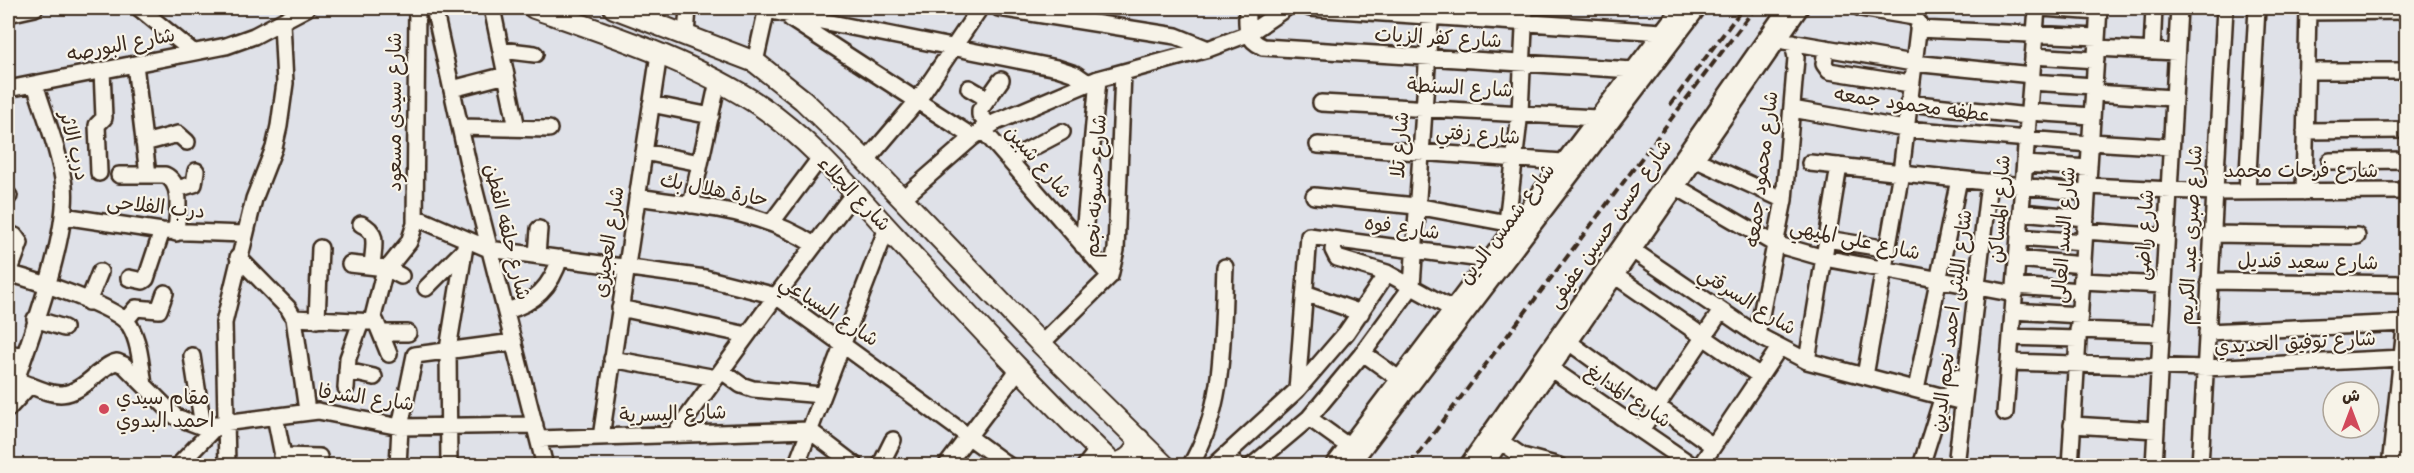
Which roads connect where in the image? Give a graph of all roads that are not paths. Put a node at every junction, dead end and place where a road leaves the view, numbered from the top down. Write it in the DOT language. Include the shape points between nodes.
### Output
graph roads {
  1 [pos="35,8"];
  2 [pos="139,8"];
  3 [pos="307,8"];
  4 [pos="417,8"];
  5 [pos="434,8"];
  6 [pos="492,8"];
  7 [pos="538,8"];
  8 [pos="614,8"];
  9 [pos="688,8"];
  10 [pos="980,8"];
  11 [pos="999,8"];
  12 [pos="1247,8"];
  13 [pos="1286,8"];
  14 [pos="1310,8"];
  15 [pos="1680,8"];
  16 [pos="1698,8"];
  17 [pos="1787,8"];
  18 [pos="1800,8"];
  19 [pos="1860,8"];
  20 [pos="2037,8"];
  21 [pos="2042,8"];
  22 [pos="2154,8"];
  23 [pos="2179,8"];
  24 [pos="2225,8"];
  25 [pos="2257,8"];
  26 [pos="766,9"];
  27 [pos="2099,10"];
  28 [pos="2308,10"];
  29 [pos="14,11"];
  30 [pos="2406,11"];
  31 [pos="1431,12"];
  32 [pos="568,14"];
  33 [pos="782,14"];
  34 [pos="1524,15"];
  35 [pos="1665,20"];
  36 [pos="282,22"];
  37 [pos="1916,23"];
  38 [pos="2035,33"];
  39 [pos="1248,34"];
  40 [pos="686,35"];
  41 [pos="1786,41"];
  42 [pos="955,48"];
  43 [pos="1826,48"];
  44 [pos="2097,48"];
  45 [pos="1208,49"];
  46 [pos="501,50"];
  47 [pos="2152,51"];
  48 [pos="193,52"];
  49 [pos="2176,52"];
  50 [pos="535,54"];
  51 [pos="659,54"];
  52 [pos="2033,56"];
  53 [pos="1427,58"];
  54 [pos="755,62"];
  55 [pos="1521,63"];
  56 [pos="1913,63"];
  57 [pos="135,64"];
  58 [pos="102,70"];
  59 [pos="1633,70"];
  60 [pos="2306,71"];
  61 [pos="2406,71"];
  62 [pos="1123,72"];
  63 [pos="506,75"];
  64 [pos="2031,79"];
  65 [pos="1001,80"];
  66 [pos="718,81"];
  67 [pos="1093,81"];
  68 [pos="35,84"];
  69 [pos="1910,84"];
  70 [pos="969,87"];
  71 [pos="452,89"];
  72 [pos="2094,89"];
  73 [pos="8,90"];
  74 [pos="2174,98"];
  75 [pos="988,99"];
  76 [pos="918,100"];
  77 [pos="1321,103"];
  78 [pos="1908,103"];
  79 [pos="651,104"];
  80 [pos="1424,108"];
  81 [pos="1792,109"];
  82 [pos="1520,112"];
  83 [pos="2029,114"];
  84 [pos="711,116"];
  85 [pos="2092,117"];
  86 [pos="1597,118"];
  87 [pos="460,127"];
  88 [pos="517,128"];
  89 [pos="549,129"];
  90 [pos="1905,129"];
  91 [pos="981,130"];
  92 [pos="2406,130"];
  93 [pos="2305,131"];
  94 [pos="1062,132"];
  95 [pos="2026,140"];
  96 [pos="187,142"];
  97 [pos="144,143"];
  98 [pos="2091,143"];
  99 [pos="1318,146"];
  100 [pos="2171,147"];
  101 [pos="644,152"];
  102 [pos="1420,153"];
  103 [pos="1690,157"];
  104 [pos="820,158"];
  105 [pos="1514,158"];
  106 [pos="1009,160"];
  107 [pos="2406,160"];
  108 [pos="866,161"];
  109 [pos="2330,161"];
  110 [pos="1563,162"];
  111 [pos="700,163"];
  112 [pos="1810,163"];
  113 [pos="2025,164"];
  114 [pos="1839,166"];
  115 [pos="2089,168"];
  116 [pos="196,171"];
  117 [pos="1901,172"];
  118 [pos="99,173"];
  119 [pos="119,175"];
  120 [pos="148,175"];
  121 [pos="1959,179"];
  122 [pos="1989,182"];
  123 [pos="1672,184"];
  124 [pos="2023,186"];
  125 [pos="177,189"];
  126 [pos="2088,189"];
  127 [pos="2168,190"];
  128 [pos="2406,191"];
  129 [pos="2213,192"];
  130 [pos="2247,192"];
  131 [pos="2304,192"];
  132 [pos="855,193"];
  133 [pos="1314,196"];
  134 [pos="637,197"];
  135 [pos="902,199"];
  136 [pos="1784,200"];
  137 [pos="691,205"];
  138 [pos="1416,206"];
  139 [pos="2021,212"];
  140 [pos="63,216"];
  141 [pos="415,217"];
  142 [pos="772,222"];
  143 [pos="361,224"];
  144 [pos="1518,225"];
  145 [pos="886,228"];
  146 [pos="539,229"];
  147 [pos="2085,230"];
  148 [pos="169,232"];
  149 [pos="8,234"];
  150 [pos="244,234"];
  151 [pos="2211,234"];
  152 [pos="2357,236"];
  153 [pos="2019,237"];
  154 [pos="2166,237"];
  155 [pos="1827,239"];
  156 [pos="1335,240"];
  157 [pos="1775,244"];
  158 [pos="465,245"];
  159 [pos="814,245"];
  160 [pos="1083,246"];
  161 [pos="1628,247"];
  162 [pos="320,248"];
  163 [pos="489,249"];
  164 [pos="1888,249"];
  165 [pos="1413,251"];
  166 [pos="537,255"];
  167 [pos="238,257"];
  168 [pos="560,258"];
  169 [pos="1824,258"];
  170 [pos="2018,259"];
  171 [pos="1489,260"];
  172 [pos="350,264"];
  173 [pos="2083,265"];
  174 [pos="626,266"];
  175 [pos="379,267"];
  176 [pos="1225,267"];
  177 [pos="1884,269"];
  178 [pos="100,272"];
  179 [pos="8,273"];
  180 [pos="1388,273"];
  181 [pos="1610,273"];
  182 [pos="401,276"];
  183 [pos="1110,276"];
  184 [pos="129,278"];
  185 [pos="1939,279"];
  186 [pos="2209,281"];
  187 [pos="2406,284"];
  188 [pos="46,285"];
  189 [pos="2163,285"];
  190 [pos="1412,286"];
  191 [pos="2081,286"];
  192 [pos="1977,287"];
  193 [pos="426,288"];
  194 [pos="2015,290"];
  195 [pos="165,293"];
  196 [pos="1305,293"];
  197 [pos="776,296"];
  198 [pos="88,302"];
  199 [pos="620,308"];
  200 [pos="1452,309"];
  201 [pos="506,311"];
  202 [pos="1721,311"];
  203 [pos="2013,311"];
  204 [pos="1361,313"];
  205 [pos="294,318"];
  206 [pos="2406,318"];
  207 [pos="35,319"];
  208 [pos="126,320"];
  209 [pos="317,320"];
  210 [pos="2406,323"];
  211 [pos="372,325"];
  212 [pos="64,327"];
  213 [pos="2079,328"];
  214 [pos="2206,332"];
  215 [pos="408,333"];
  216 [pos="2161,333"];
  217 [pos="747,335"];
  218 [pos="1757,335"];
  219 [pos="1703,337"];
  220 [pos="2011,337"];
  221 [pos="842,341"];
  222 [pos="514,342"];
  223 [pos="1570,343"];
  224 [pos="1041,344"];
  225 [pos="1779,348"];
  226 [pos="448,349"];
  227 [pos="1363,353"];
  228 [pos="8,354"];
  229 [pos="389,354"];
  230 [pos="24,355"];
  231 [pos="192,356"];
  232 [pos="2402,358"];
  233 [pos="612,359"];
  234 [pos="1807,361"];
  235 [pos="2009,362"];
  236 [pos="2076,364"];
  237 [pos="1545,366"];
  238 [pos="2159,367"];
  239 [pos="2205,368"];
  240 [pos="1019,369"];
  241 [pos="346,371"];
  242 [pos="719,374"];
  243 [pos="1760,376"];
  244 [pos="1865,376"];
  245 [pos="1956,376"];
  246 [pos="374,377"];
  247 [pos="1399,379"];
  248 [pos="19,385"];
  249 [pos="144,385"];
  250 [pos="346,388"];
  251 [pos="1916,389"];
  252 [pos="1297,390"];
  253 [pos="822,395"];
  254 [pos="1953,399"];
  255 [pos="1657,406"];
  256 [pos="8,409"];
  257 [pos="307,411"];
  258 [pos="2006,413"];
  259 [pos="275,416"];
  260 [pos="1309,418"];
  261 [pos="216,425"];
  262 [pos="2073,425"];
  263 [pos="400,427"];
  264 [pos="449,427"];
  265 [pos="809,430"];
  266 [pos="1641,430"];
  267 [pos="2156,430"];
  268 [pos="537,432"];
  269 [pos="675,435"];
  270 [pos="969,435"];
  271 [pos="600,437"];
  272 [pos="1495,438"];
  273 [pos="893,440"];
  274 [pos="1139,440"];
  275 [pos="1348,446"];
  276 [pos="1713,446"];
  277 [pos="1098,449"];
  278 [pos="1220,460"];
  279 [pos="1521,460"];
  280 [pos="283,461"];
  281 [pos="1113,464"];
  282 [pos="178,465"];
  283 [pos="227,465"];
  284 [pos="321,465"];
  285 [pos="398,465"];
  286 [pos="449,465"];
  287 [pos="545,465"];
  288 [pos="796,465"];
  289 [pos="856,465"];
  290 [pos="880,465"];
  291 [pos="946,465"];
  292 [pos="1009,465"];
  293 [pos="1085,465"];
  294 [pos="1165,465"];
  295 [pos="1190,465"];
  296 [pos="1238,465"];
  297 [pos="1252,465"];
  298 [pos="1333,465"];
  299 [pos="1350,465"];
  300 [pos="1467,465"];
  301 [pos="1484,465"];
  302 [pos="1559,465"];
  303 [pos="1693,465"];
  304 [pos="1700,465"];
  305 [pos="1921,465"];
  306 [pos="1956,465"];
  307 [pos="2070,465"];
  308 [pos="2154,465"];
  309 [pos="2200,465"];
  310 [pos="2390,465"];
  1 -- 29 [label="street"];
  2 -- 48 [label="street"];
  3 -- 36 [label="street, شارع البورصه"];
  4 -- 141 [label="street, شارع سيدى مسعود"];
  5 -- 71 [label="street, شارع حلقه القطن"];
  6 -- 46 [label="street"];
  7 -- 32 [label="main road, شارع الجلاء"];
  8 -- 40 [label="main road, شارع الجلاء"];
  9 -- 40 [label="street"];
  10 -- 42 [label="street"];
  11 -- 45 [label="street" via="1176,36"];
  12 -- 39 [label="street"];
  13 -- 39 [label="street"];
  14 -- 31 [label="street"];
  15 -- 35 [label="street, شارع شمس الدين"];
  16 -- 144 [label="street, شارع شمس الدين"];
  17 -- 103 [label="street, شارع حسن حسين عفيفى"];
  18 -- 41 [label="street, شارع حسن حسين عفيفى"];
  19 -- 37 [label="street"];
  20 -- 38 [label="street, شارع المساكن"];
  21 -- 27 [label="street"];
  22 -- 47 [label="street"];
  23 -- 49 [label="street, شارع راضى"];
  24 -- 129 [label="street, شارع صبرى عبد الكريم"];
  25 -- 130 [label="street"];
  26 -- 33 [label="street"];
  26 -- 54 [label="street"];
  27 -- 44 [label="street, شارع السد العالى"];
  28 -- 30 [label="street"];
  28 -- 60 [label="street"];
  31 -- 34 [label="street"];
  31 -- 53 [label="street, شارع تلا"];
  32 -- 51 [label="main road, شارع الجلاء"];
  33 -- 42 [label="street"];
  33 -- 76 [label="street, شارع شبين"];
  34 -- 35 [label="street"];
  34 -- 55 [label="street"];
  35 -- 59 [label="street, شارع شمس الدين"];
  36 -- 48 [label="street, شارع البورصه" via="226,46"];
  36 -- 150 [label="street" via="285,82 279,126"];
  37 -- 38 [label="street"];
  37 -- 56 [label="street"];
  38 -- 44 [label="street"];
  38 -- 52 [label="street, شارع المساكن"];
  39 -- 45 [label="street"];
  39 -- 53 [label="street, شارع كفر الزيات" via="1252,43 1263,47"];
  40 -- 54 [label="main road, شارع الجلاء"];
  41 -- 43 [label="street"];
  41 -- 81 [label="street, شارع محمود جمعه" via="1796,58"];
  41 -- 103 [label="street, شارع حسن حسين عفيفى"];
  42 -- 67 [label="street" via="1057,68"];
  42 -- 76 [label="street"];
  43 -- 56 [label="street"];
  43 -- 69 [label="street" via="1824,64 1829,71"];
  44 -- 47 [label="street"];
  44 -- 52 [label="street"];
  44 -- 72 [label="street, شارع السد العالى"];
  45 -- 62 [label="street"];
  46 -- 50 [label="street"];
  46 -- 63 [label="street"];
  47 -- 49 [label="street"];
  48 -- 57 [label="street, شارع البورصه"];
  49 -- 74 [label="street, شارع راضى"];
  51 -- 66 [label="main road, شارع الجلاء"];
  51 -- 79 [label="street, شارع العجيزى"];
  52 -- 64 [label="street, شارع المساكن"];
  53 -- 55 [label="street, شارع كفر الزيات"];
  53 -- 80 [label="street, شارع تلا"];
  54 -- 108 [label="main road, شارع الجلاء" via="803,100"];
  55 -- 59 [label="street, شارع كفر الزيات"];
  55 -- 82 [label="street"];
  56 -- 64 [label="street"];
  56 -- 69 [label="street"];
  57 -- 58 [label="street, شارع البورصه"];
  57 -- 97 [label="street"];
  58 -- 68 [label="street, شارع البورصه"];
  58 -- 118 [label="street" via="104,118 98,125"];
  59 -- 86 [label="street, شارع شمس الدين"];
  60 -- 61 [label="street"];
  60 -- 93 [label="street"];
  62 -- 67 [label="street"];
  62 -- 183 [label="street, شارع حسونه نجم" via="1115,257"];
  63 -- 71 [label="street"];
  63 -- 88 [label="street"];
  64 -- 72 [label="street"];
  64 -- 83 [label="street, شارع المساكن"];
  65 -- 75 [label="street"];
  66 -- 84 [label="street"];
  66 -- 104 [label="main road, شارع الجلاء" via="783,123"];
  67 -- 91 [label="street"];
  67 -- 160 [label="street"];
  68 -- 73 [label="street, شارع البورصه"];
  68 -- 140 [label="street, درب الاثر" via="62,172"];
  69 -- 78 [label="street"];
  70 -- 75 [label="street"];
  71 -- 87 [label="street, شارع حلقه القطن"];
  72 -- 74 [label="street"];
  72 -- 85 [label="street, شارع السد العالى"];
  74 -- 100 [label="street, شارع راضى"];
  75 -- 91 [label="street" via="979,113"];
  76 -- 91 [label="street, شارع شبين"];
  76 -- 108 [label="street"];
  77 -- 80 [label="street, شارع السنطة"];
  78 -- 83 [label="street"];
  78 -- 90 [label="street"];
  79 -- 84 [label="street"];
  79 -- 101 [label="street, شارع العجيزى"];
  80 -- 82 [label="street, شارع السنطة"];
  80 -- 102 [label="street, شارع تلا"];
  81 -- 90 [label="street, عطفه محمود جمعه"];
  81 -- 136 [label="street, شارع محمود جمعه"];
  82 -- 86 [label="street, شارع السنطة"];
  82 -- 105 [label="street"];
  83 -- 85 [label="street"];
  83 -- 95 [label="street, شارع المساكن"];
  84 -- 111 [label="street"];
  85 -- 98 [label="street, شارع السد العالى"];
  86 -- 110 [label="street, شارع شمس الدين"];
  87 -- 88 [label="street"];
  87 -- 163 [label="street, شارع حلقه القطن"];
  88 -- 89 [label="street"];
  90 -- 95 [label="street, عطفه محمود جمعه"];
  90 -- 117 [label="street"];
  91 -- 106 [label="street, شارع شبين"];
  91 -- 135 [label="street"];
  92 -- 93 [label="street"];
  93 -- 131 [label="street"];
  94 -- 106 [label="street"];
  95 -- 98 [label="street, عطفه محمود جمعه"];
  95 -- 113 [label="street, شارع المساكن"];
  96 -- 97 [label="street" via="178,134"];
  97 -- 120 [label="street"];
  98 -- 100 [label="street, عطفه محمود جمعه"];
  98 -- 115 [label="street, شارع السد العالى"];
  99 -- 102 [label="street, شارع زفتي"];
  100 -- 127 [label="street, شارع راضى"];
  101 -- 111 [label="street"];
  101 -- 134 [label="street, شارع العجيزى"];
  102 -- 105 [label="street, شارع زفتي"];
  102 -- 138 [label="street, شارع تلا"];
  103 -- 123 [label="street, شارع حسن حسين عفيفى"];
  103 -- 136 [label="street"];
  104 -- 132 [label="main road, شارع الجلاء"];
  104 -- 142 [label="street"];
  105 -- 110 [label="street, شارع زفتي"];
  105 -- 144 [label="street"];
  106 -- 160 [label="street, شارع شبين"];
  107 -- 109 [label="street"];
  108 -- 135 [label="main road, شارع الجلاء"];
  110 -- 144 [label="street, شارع شمس الدين"];
  111 -- 137 [label="street"];
  112 -- 114 [label="street, شارع فرحات محمد"];
  113 -- 115 [label="street"];
  113 -- 124 [label="street, شارع المساكن"];
  114 -- 117 [label="street, شارع فرحات محمد"];
  114 -- 155 [label="street"];
  115 -- 126 [label="street, شارع السد العالى"];
  116 -- 125 [label="street" via="194,184"];
  117 -- 121 [label="street, شارع فرحات محمد"];
  117 -- 164 [label="street"];
  119 -- 120 [label="street"];
  120 -- 125 [label="street" via="165,175"];
  121 -- 122 [label="street, شارع فرحات محمد"];
  121 -- 185 [label="street"];
  122 -- 124 [label="street, شارع فرحات محمد"];
  122 -- 192 [label="street, شارع الليثى احمد نجم الدين"];
  123 -- 157 [label="street, شارع على الميهي"];
  123 -- 161 [label="street, شارع حسن حسين عفيفى"];
  124 -- 126 [label="street, شارع فرحات محمد"];
  124 -- 139 [label="street, شارع المساكن"];
  125 -- 148 [label="street"];
  126 -- 127 [label="street, شارع فرحات محمد"];
  126 -- 147 [label="street, شارع السد العالى"];
  127 -- 129 [label="street, شارع فرحات محمد"];
  127 -- 154 [label="street, شارع راضى"];
  128 -- 131 [label="street, شارع فرحات محمد"];
  129 -- 130 [label="street, شارع فرحات محمد"];
  129 -- 151 [label="street, شارع صبرى عبد الكريم"];
  130 -- 131 [label="street, شارع فرحات محمد"];
  132 -- 145 [label="main road, شارع الجلاء"];
  132 -- 159 [label="street"];
  133 -- 138 [label="street"];
  134 -- 137 [label="street, حارة هلال بك"];
  134 -- 174 [label="street, شارع العجيزى"];
  135 -- 224 [label="main road, شارع الجلاء"];
  136 -- 157 [label="street, شارع محمود جمعه"];
  137 -- 142 [label="street, حارة هلال بك"];
  138 -- 144 [label="street"];
  138 -- 165 [label="street, شارع تلا"];
  139 -- 147 [label="street"];
  139 -- 153 [label="street, شارع المساكن"];
  140 -- 148 [label="street, درب الفلاحى"];
  140 -- 188 [label="street, درب الاثر"];
  141 -- 158 [label="street, شارع السباعي"];
  141 -- 175 [label="street, شارع سيدى مسعود" via="412,236"];
  142 -- 159 [label="street, حارة هلال بك"];
  143 -- 175 [label="street" via="373,231"];
  144 -- 171 [label="street, شارع شمس الدين"];
  144 -- 299 [label="street, شارع شمس الدين"];
  145 -- 221 [label="street"];
  145 -- 240 [label="main road, شارع الجلاء"];
  146 -- 166 [label="street"];
  147 -- 153 [label="street"];
  147 -- 154 [label="street"];
  147 -- 173 [label="street, شارع السد العالى"];
  148 -- 150 [label="street, درب الفلاحى"];
  148 -- 184 [label="street" via="146,279"];
  149 -- 179 [label="street" via="20,243"];
  150 -- 167 [label="street"];
  151 -- 152 [label="street"];
  151 -- 186 [label="street, شارع صبرى عبد الكريم"];
  153 -- 170 [label="street, شارع المساكن"];
  154 -- 189 [label="street, شارع راضى"];
  155 -- 164 [label="street"];
  155 -- 169 [label="street"];
  156 -- 165 [label="street, شارع فوه"];
  156 -- 180 [label="street" via="1337,258"];
  156 -- 196 [label="street, شارع فوه" via="1309,236"];
  157 -- 169 [label="street, شارع على الميهي"];
  157 -- 218 [label="street, شارع محمود جمعه"];
  158 -- 163 [label="street, شارع السباعي"];
  158 -- 193 [label="street"];
  158 -- 226 [label="street"];
  159 -- 197 [label="street"];
  160 -- 183 [label="street, شارع شبين"];
  161 -- 181 [label="street, شارع حسن حسين عفيفى"];
  161 -- 202 [label="street, شارع السرقتي"];
  162 -- 209 [label="street" via="324,298"];
  163 -- 166 [label="street, شارع السباعي"];
  163 -- 201 [label="street, شارع حلقه القطن"];
  164 -- 177 [label="street"];
  165 -- 171 [label="street, شارع فوه"];
  165 -- 190 [label="street, شارع تلا"];
  166 -- 168 [label="street, شارع السباعي"];
  167 -- 205 [label="street"];
  167 -- 261 [label="street" via="225,323"];
  168 -- 174 [label="street, شارع السباعي"];
  168 -- 201 [label="street" via="547,287 528,303"];
  169 -- 177 [label="street, شارع على الميهي"];
  169 -- 234 [label="street"];
  170 -- 173 [label="street"];
  170 -- 194 [label="street, شارع المساكن"];
  171 -- 200 [label="street, شارع شمس الدين"];
  172 -- 175 [label="street"];
  173 -- 191 [label="street, شارع السد العالى"];
  174 -- 197 [label="street, شارع السباعي" via="705,278"];
  174 -- 199 [label="street, شارع العجيزى"];
  175 -- 182 [label="street"];
  175 -- 211 [label="street"];
  176 -- 295 [label="street" via="1218,388 1208,427"];
  177 -- 185 [label="street, شارع على الميهي"];
  177 -- 244 [label="street"];
  178 -- 198 [label="street"];
  179 -- 188 [label="street"];
  180 -- 190 [label="street"];
  180 -- 204 [label="street"];
  181 -- 219 [label="street"];
  181 -- 223 [label="street, شارع حسن حسين عفيفى"];
  181 -- 237 [label="street, شارع حسن حسين عفيفى"];
  183 -- 224 [label="street, شارع حسونه نجم"];
  185 -- 192 [label="street, شارع على الميهي"];
  185 -- 251 [label="street"];
  186 -- 187 [label="street, شارع سعيد قنديل"];
  186 -- 214 [label="street, شارع صبرى عبد الكريم"];
  188 -- 198 [label="street"];
  188 -- 207 [label="street, درب الاثر"];
  189 -- 191 [label="street, شارع على الميهي"];
  189 -- 216 [label="street, شارع راضى"];
  190 -- 200 [label="street"];
  190 -- 227 [label="street"];
  191 -- 194 [label="street, شارع على الميهي"];
  191 -- 213 [label="street, شارع السد العالى"];
  192 -- 194 [label="street, شارع على الميهي"];
  192 -- 254 [label="street, شارع الليثى احمد نجم الدين"];
  194 -- 203 [label="street, شارع المساكن"];
  195 -- 208 [label="street" via="159,310 136,308"];
  196 -- 204 [label="street"];
  196 -- 252 [label="street"];
  197 -- 217 [label="street"];
  197 -- 221 [label="street, شارع السباعي"];
  198 -- 208 [label="street"];
  199 -- 217 [label="street"];
  199 -- 233 [label="street, شارع العجيزى"];
  200 -- 247 [label="street, شارع شمس الدين"];
  201 -- 222 [label="street, شارع حلقه القطن"];
  202 -- 218 [label="street, شارع السرقتي"];
  202 -- 219 [label="street"];
  203 -- 213 [label="street"];
  203 -- 220 [label="street, شارع المساكن"];
  204 -- 252 [label="street"];
  205 -- 209 [label="street"];
  205 -- 257 [label="street"];
  206 -- 210 [label="street"];
  207 -- 212 [label="street"];
  207 -- 230 [label="street, درب الاثر"];
  208 -- 249 [label="street" via="135,336"];
  209 -- 211 [label="street"];
  210 -- 214 [label="street"];
  210 -- 232 [label="street"];
  211 -- 215 [label="street"];
  211 -- 229 [label="street"];
  211 -- 241 [label="street" via="351,345"];
  213 -- 216 [label="street"];
  213 -- 220 [label="street"];
  213 -- 236 [label="street, شارع السد العالى"];
  214 -- 239 [label="street, شارع صبرى عبد الكريم"];
  216 -- 238 [label="street, شارع راضى"];
  217 -- 242 [label="street"];
  218 -- 225 [label="street, شارع السرقتي"];
  219 -- 243 [label="street"];
  219 -- 255 [label="street"];
  220 -- 235 [label="street, شارع المساكن"];
  221 -- 253 [label="street"];
  221 -- 270 [label="street, شارع السباعي"];
  222 -- 226 [label="street"];
  222 -- 268 [label="street, شارع حلقه القطن"];
  223 -- 237 [label="street, شارع حسن حسين عفيفى"];
  223 -- 255 [label="street"];
  224 -- 274 [label="main road, شارع الجلاء"];
  225 -- 234 [label="street, شارع السرقتي"];
  225 -- 243 [label="street"];
  226 -- 263 [label="street" via="418,352 413,359"];
  226 -- 264 [label="street"];
  227 -- 247 [label="street"];
  227 -- 260 [label="street"];
  228 -- 230 [label="street"];
  230 -- 248 [label="street, درب الاثر"];
  231 -- 261 [label="street"];
  232 -- 239 [label="street, شارع توفيق الحديدي"];
  232 -- 310 [label="street"];
  233 -- 242 [label="street"];
  233 -- 271 [label="street, شارع العجيزى"];
  234 -- 244 [label="street, شارع السرقتي"];
  235 -- 236 [label="street, شارع توفيق الحديدي"];
  235 -- 258 [label="street, شارع المساكن"];
  236 -- 238 [label="street, شارع توفيق الحديدي"];
  236 -- 262 [label="street, شارع السد العالى"];
  237 -- 266 [label="street, شارع المدابغ"];
  237 -- 272 [label="street, شارع حسن حسين عفيفى"];
  238 -- 239 [label="street, شارع توفيق الحديدي"];
  238 -- 267 [label="street, شارع راضى"];
  239 -- 309 [label="street, شارع صبرى عبد الكريم"];
  240 -- 270 [label="street"];
  240 -- 277 [label="main road, شارع الجلاء"];
  241 -- 246 [label="street"];
  241 -- 250 [label="street"];
  242 -- 253 [label="street" via="753,389"];
  242 -- 269 [label="street"];
  243 -- 276 [label="street"];
  244 -- 251 [label="street, شارع السرقتي"];
  245 -- 254 [label="street"];
  247 -- 275 [label="street, شارع شمس الدين"];
  248 -- 249 [label="street" via="70,394 117,362"];
  248 -- 256 [label="street"];
  249 -- 261 [label="street" via="176,417 191,424"];
  251 -- 254 [label="street, شارع السرقتي"];
  252 -- 278 [label="street"];
  253 -- 265 [label="street"];
  254 -- 305 [label="street"];
  254 -- 306 [label="street, شارع الليثى احمد نجم الدين"];
  255 -- 266 [label="street"];
  255 -- 276 [label="street"];
  257 -- 259 [label="street, شارع الشرفا"];
  257 -- 263 [label="street, شارع الشرفا"];
  259 -- 261 [label="street, شارع الشرفا"];
  259 -- 280 [label="street"];
  260 -- 275 [label="street"];
  260 -- 297 [label="street"];
  261 -- 282 [label="street"];
  261 -- 283 [label="street"];
  262 -- 267 [label="street"];
  262 -- 307 [label="street, شارع السد العالى"];
  263 -- 264 [label="street, شارع الشرفا"];
  263 -- 285 [label="street"];
  264 -- 268 [label="street, شارع الشرفا"];
  264 -- 286 [label="street"];
  265 -- 269 [label="street, شارع اليسرية"];
  265 -- 288 [label="street"];
  265 -- 289 [label="street"];
  266 -- 303 [label="street, شارع المدابغ"];
  267 -- 308 [label="street, شارع راضى"];
  268 -- 271 [label="street, شارع اليسرية"];
  268 -- 287 [label="street, شارع حلقه القطن"];
  269 -- 271 [label="street, شارع اليسرية"];
  270 -- 291 [label="street"];
  270 -- 292 [label="street, شارع السباعي"];
  272 -- 279 [label="street"];
  272 -- 300 [label="street, شارع حسن حسين عفيفى"];
  272 -- 301 [label="street, شارع حسن حسين عفيفى"];
  273 -- 290 [label="street"];
  274 -- 281 [label="main road" via="1132,455"];
  274 -- 294 [label="main road, شارع الجلاء"];
  275 -- 298 [label="street, شارع شمس الدين"];
  276 -- 304 [label="street"];
  277 -- 281 [label="main road, شارع الجلاء"];
  277 -- 293 [label="street"];
  278 -- 296 [label="street"];
  279 -- 302 [label="street"];
  280 -- 284 [label="street" via="319,457"];
}
